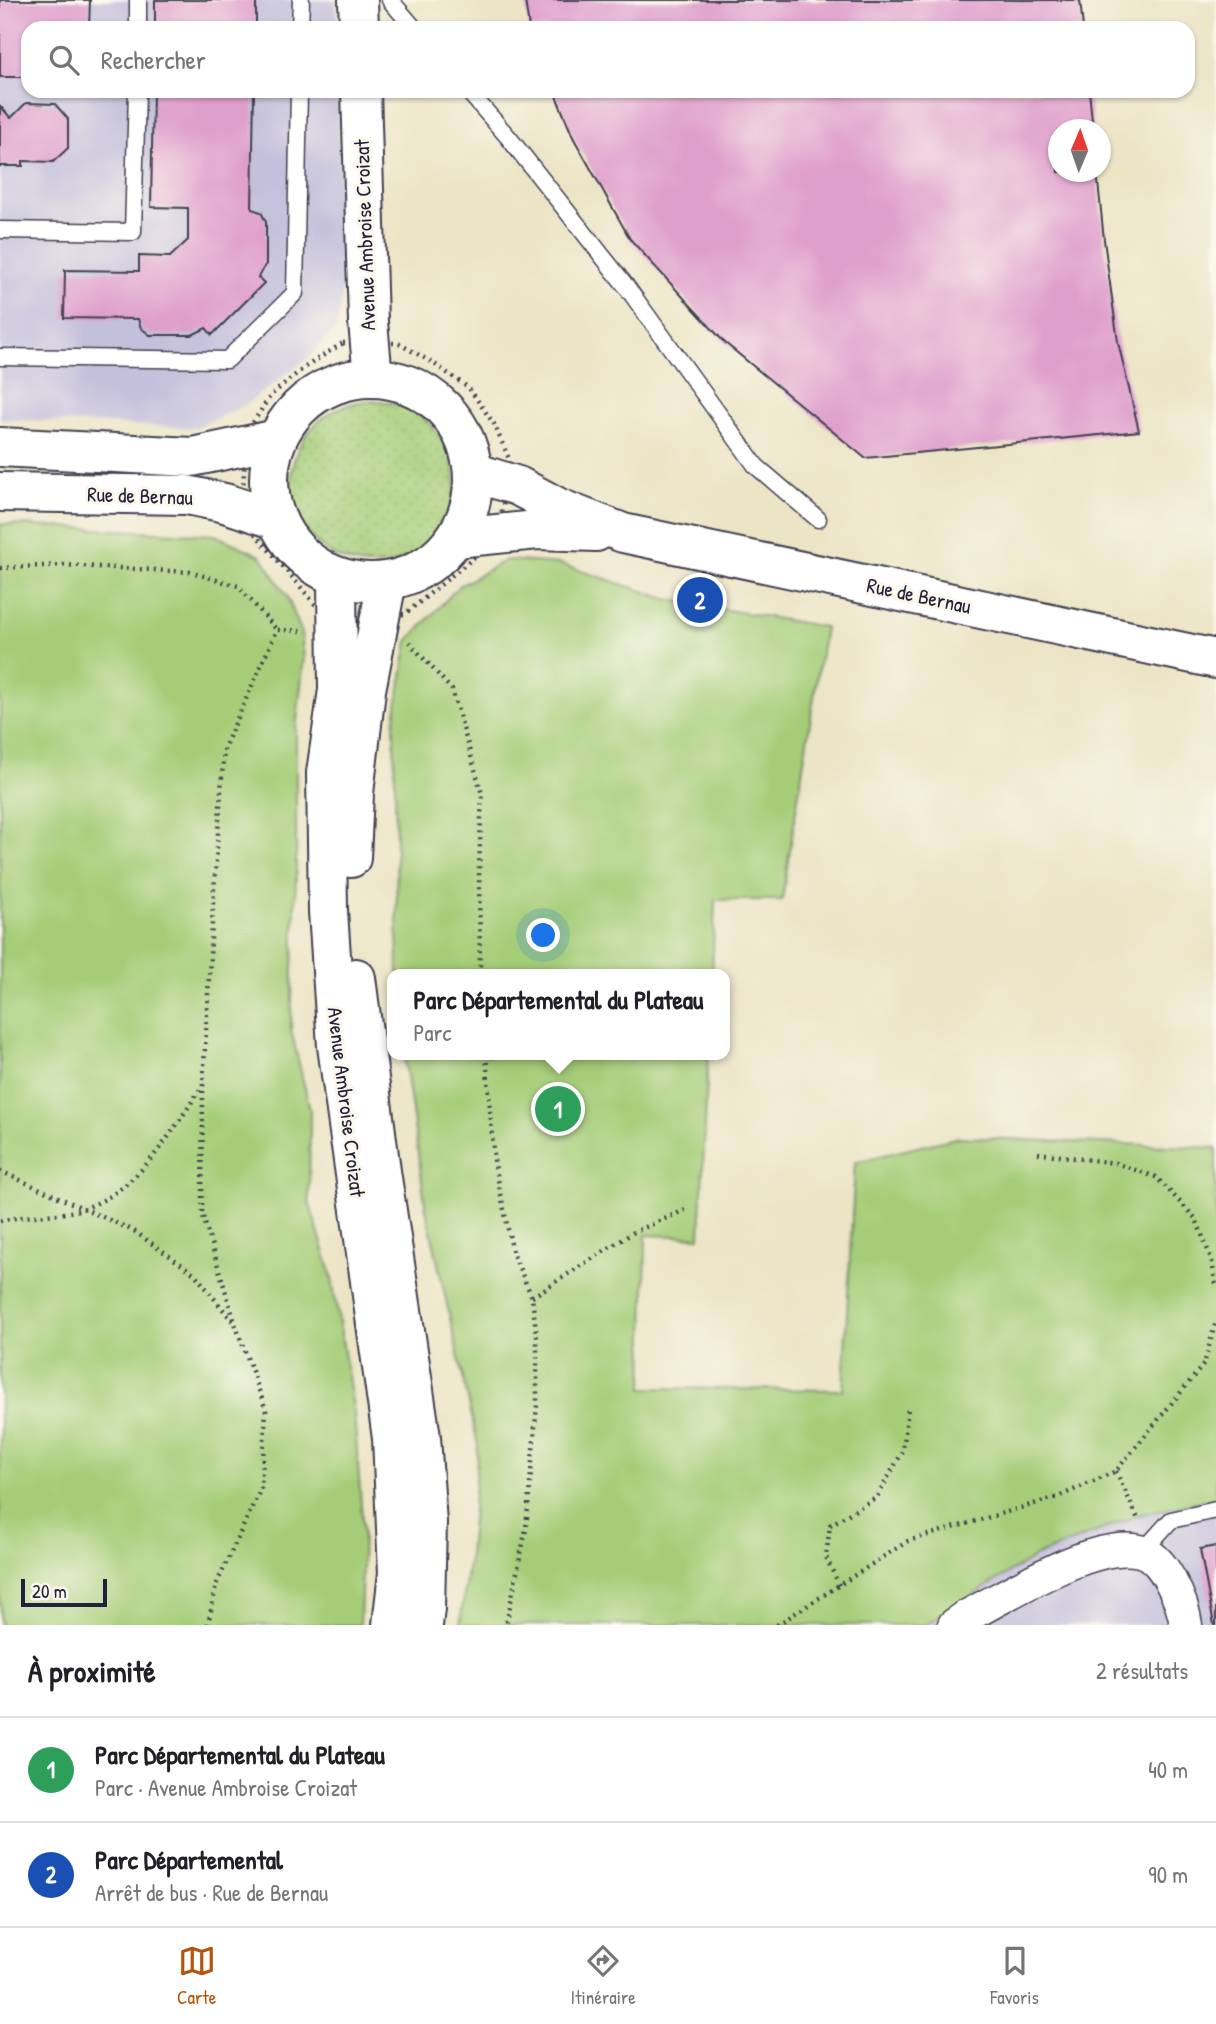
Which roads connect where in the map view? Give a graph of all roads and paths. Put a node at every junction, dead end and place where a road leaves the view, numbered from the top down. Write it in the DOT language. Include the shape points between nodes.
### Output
graph roads {
  1 [pos="138,0"];
  2 [pos="301,0"];
  3 [pos="358,0"];
  4 [pos="390,0"];
  5 [pos="138,21"];
  6 [pos="300,21"];
  7 [pos="359,21"];
  8 [pos="408,21"];
  9 [pos="136,98"];
  10 [pos="299,98"];
  11 [pos="361,98"];
  12 [pos="474,98"];
  13 [pos="0,230"];
  14 [pos="0,356"];
  15 [pos="371,360"];
  16 [pos="261,443"];
  17 [pos="0,447"];
  18 [pos="490,477"];
  19 [pos="0,492"];
  20 [pos="260,515"];
  21 [pos="818,519"];
  22 [pos="623,533"];
  23 [pos="475,536"];
  24 [pos="0,568"];
  25 [pos="328,607"];
  26 [pos="392,613"];
  27 [pos="277,630"];
  28 [pos="1216,659"];
  29 [pos="480,969"];
  30 [pos="486,1060"];
  31 [pos="203,1085"];
  32 [pos="1038,1153"];
  33 [pos="0,1171"];
  34 [pos="85,1209"];
  35 [pos="685,1210"];
  36 [pos="0,1221"];
  37 [pos="1216,1286"];
  38 [pos="532,1297"];
  39 [pos="1216,1321"];
  40 [pos="236,1326"];
  41 [pos="908,1408"];
  42 [pos="1115,1471"];
  43 [pos="1216,1510"];
  44 [pos="1143,1551"];
  45 [pos="839,1585"];
  46 [pos="208,1625"];
  47 [pos="392,1625"];
  48 [pos="423,1625"];
  49 [pos="506,1625"];
  50 [pos="777,1625"];
  51 [pos="954,1625"];
  52 [pos="1186,1625"];
  1 -- 5 [label="lane"];
  2 -- 6 [label="lane"];
  3 -- 7 [label="street"];
  4 -- 8 [label="lane"];
  9 -- 13 [label="lane" via="134,232"];
  10 -- 14 [label="lane" via="295,293 227,360"];
  11 -- 15 [label="street, Avenue Ambroise Croizat"];
  12 -- 21 [label="lane" via="626,286 756,466"];
  15 -- 16 [label="street" via="343,382 316,394"];
  15 -- 16 [label="path" via="342,343 305,367 271,395 246,433"];
  15 -- 18 [label="street" via="429,396 452,417"];
  15 -- 18 [label="path" via="398,342 469,388 494,424 510,461"];
  16 -- 17 [label="street, Rue de Bernau" via="192,457"];
  16 -- 20 [label="path"];
  16 -- 20 [label="street" via="270,466 270,494"];
  18 -- 22 [label="street, Rue de Bernau"];
  18 -- 23 [label="street" via="470,506"];
  18 -- 23 [label="path" via="503,508"];
  19 -- 20 [label="street, Rue de Bernau" via="187,495"];
  20 -- 25 [label="street" via="312,564"];
  20 -- 25 [label="path" via="246,523 315,604"];
  22 -- 23 [label="street, Rue de Bernau" via="538,530"];
  22 -- 28 [label="street, Rue de Bernau"];
  23 -- 26 [label="street" via="414,573"];
  23 -- 26 [label="path" via="488,546 405,614"];
  24 -- 27 [label="path" via="63,565 190,572 238,586"];
  25 -- 26 [label="path"];
  25 -- 26 [label="street" via="362,582"];
  25 -- 27 [label="path"];
  25 -- 47 [label="street, Avenue Ambroise Croizat" via="338,690 326,773 328,911 337,1046 392,1438 398,1573"];
  26 -- 29 [label="path" via="452,691 482,794"];
  26 -- 48 [label="street, Avenue Ambroise Croizat" via="366,690 354,793 351,875 354,961 421,1437 426,1523"];
  27 -- 31 [label="path" via="224,748"];
  30 -- 38 [label="path" via="494,1160 513,1254"];
  31 -- 34 [label="path" via="159,1151 119,1190"];
  31 -- 40 [label="path" via="202,1213"];
  32 -- 37 [label="path" via="1115,1163 1156,1177 1196,1219"];
  33 -- 34 [label="path"];
  34 -- 36 [label="path"];
  34 -- 40 [label="path" via="134,1231 195,1274"];
  35 -- 38 [label="path" via="634,1232"];
  38 -- 49 [label="path" via="537,1405 526,1529"];
  39 -- 42 [label="path" via="1204,1364"];
  40 -- 46 [label="path" via="266,1410 261,1488 216,1585"];
  41 -- 45 [label="path" via="903,1451 877,1497 830,1525 826,1557"];
  42 -- 44 [label="path" via="1138,1515"];
  42 -- 45 [label="path" via="1058,1497 908,1541"];
  43 -- 44 [label="lane" via="1171,1520"];
  44 -- 51 [label="street" via="1111,1549 1071,1563"];
  44 -- 52 [label="street" via="1166,1572"];
  45 -- 50 [label="path"];
}
